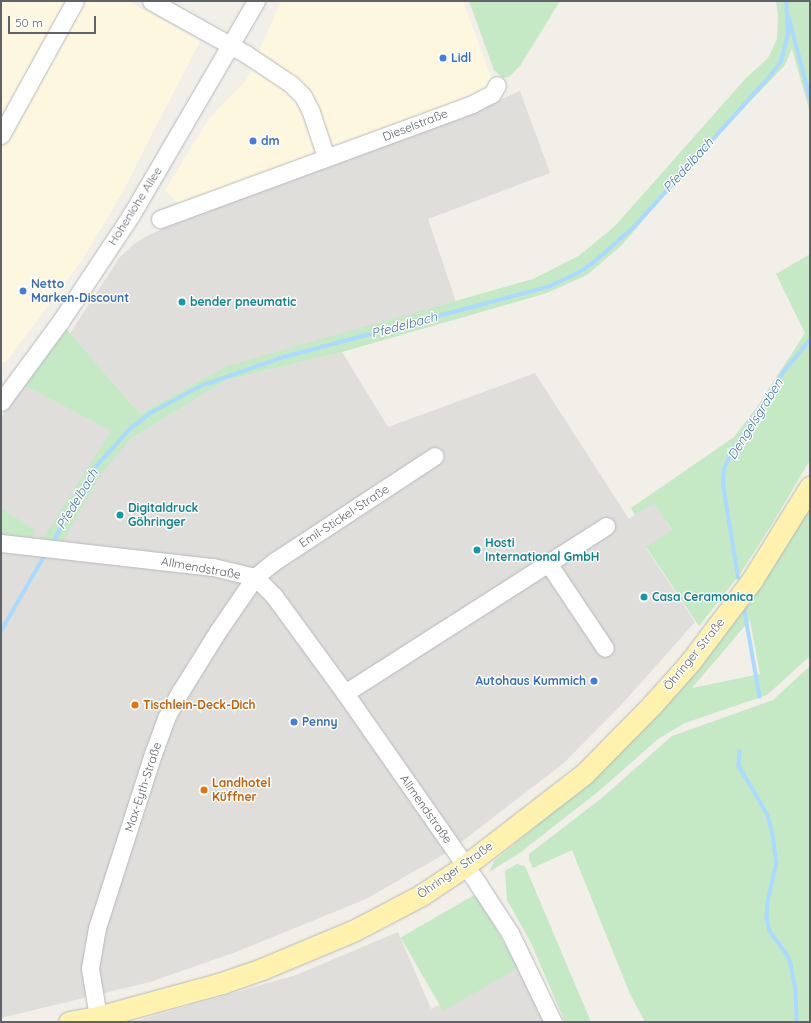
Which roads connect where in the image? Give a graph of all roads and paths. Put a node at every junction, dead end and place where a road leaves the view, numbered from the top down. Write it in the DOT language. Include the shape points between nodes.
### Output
graph roads {
  1 [pos="75,1"];
  2 [pos="151,1"];
  3 [pos="256,1"];
  4 [pos="231,46"];
  5 [pos="496,85"];
  6 [pos="1,135"];
  7 [pos="326,158"];
  8 [pos="160,219"];
  9 [pos="2,400"];
  10 [pos="436,456"];
  11 [pos="810,487"];
  12 [pos="606,526"];
  13 [pos="1,543"];
  14 [pos="548,563"];
  15 [pos="255,577"];
  16 [pos="605,648"];
  17 [pos="345,694"];
  18 [pos="465,866"];
  19 [pos="98,1017"];
  20 [pos="69,1022"];
  21 [pos="553,1022"];
  1 -- 6 [label="street"];
  2 -- 4 [label="street"];
  3 -- 4 [label="street, Hohenlohe Allee"];
  4 -- 7 [label="street" via="291,84 303,96"];
  4 -- 9 [label="street, Hohenlohe Allee" via="131,215 60,322"];
  5 -- 7 [label="street, Dieselstraße" via="492,94 472,104"];
  7 -- 8 [label="street, Dieselstraße"];
  10 -- 15 [label="street, Emil-Stickel-Straße" via="275,560"];
  11 -- 18 [label="main road, Öhringer Straße" via="752,580 691,661 652,705 584,774"];
  12 -- 14 [label="street"];
  13 -- 15 [label="street, Allmendstraße" via="212,567"];
  14 -- 16 [label="street"];
  14 -- 17 [label="street"];
  15 -- 17 [label="street, Allmendstraße" via="274,596"];
  15 -- 19 [label="street, Max-Eyth-Straße" via="180,692 166,718 153,754 97,928 90,968"];
  17 -- 18 [label="street, Allmendstraße"];
  18 -- 19 [label="main road, Öhringer Straße" via="420,896 353,931 262,970"];
  18 -- 21 [label="street, Allmendstraße" via="510,933"];
  19 -- 20 [label="main road, Öhringer Straße"];
}
